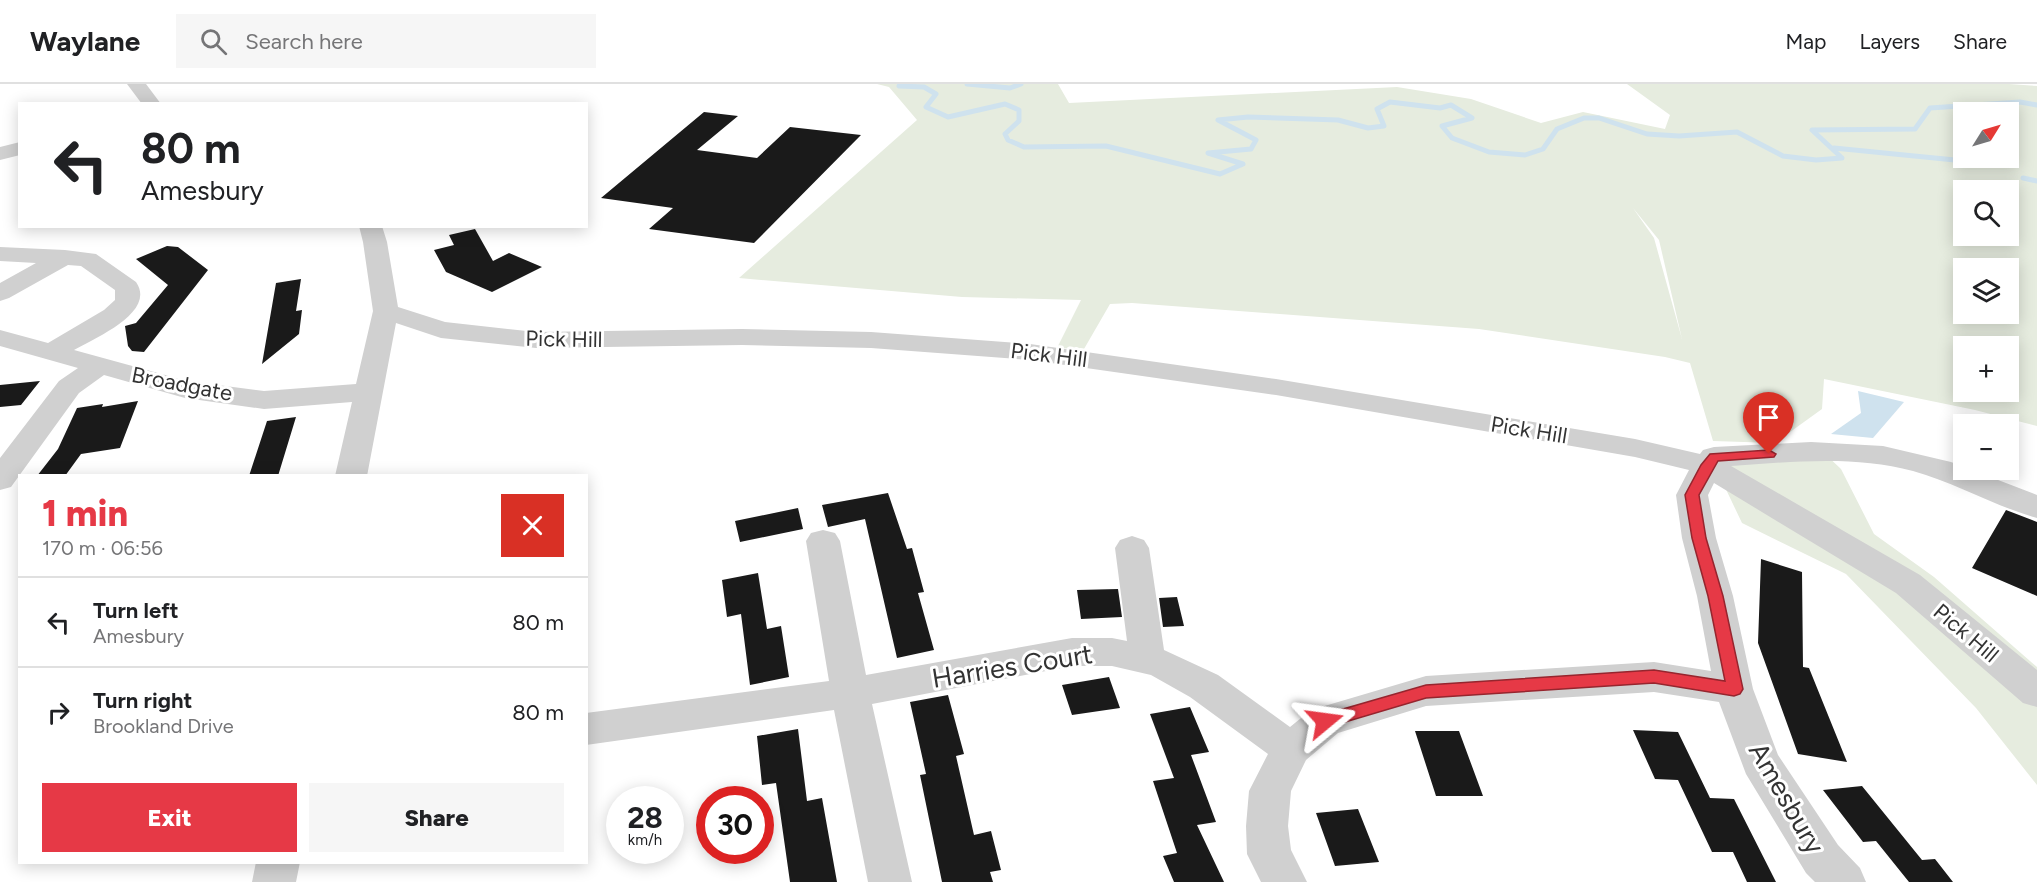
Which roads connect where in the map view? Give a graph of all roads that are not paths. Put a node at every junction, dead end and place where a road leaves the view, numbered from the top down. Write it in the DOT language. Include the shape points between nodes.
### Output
graph roads {
  1 [pos="136,84"];
  2 [pos="150,102"];
  3 [pos="18,149"];
  4 [pos="0,154"];
  5 [pos="371,228"];
  6 [pos="0,254"];
  7 [pos="66,256"];
  8 [pos="0,293"];
  9 [pos="386,311"];
  10 [pos="0,338"];
  11 [pos="52,352"];
  12 [pos="99,366"];
  13 [pos="369,392"];
  14 [pos="1711,461"];
  15 [pos="351,474"];
  16 [pos="0,480"];
  17 [pos="2037,507"];
  18 [pos="824,541"];
  19 [pos="1132,548"];
  20 [pos="1146,660"];
  21 [pos="1734,689"];
  22 [pos="2037,692"];
  23 [pos="850,693"];
  24 [pos="588,729"];
  25 [pos="1291,749"];
  26 [pos="278,864"];
  27 [pos="274,882"];
  28 [pos="890,882"];
  29 [pos="1285,882"];
  30 [pos="1844,882"];
  1 -- 2 [label="street"];
  3 -- 4 [label="street"];
  5 -- 9 [label="street"];
  6 -- 7 [label="street"];
  7 -- 8 [label="street"];
  7 -- 11 [label="street" via="87,259 127,287 128,302 113,316"];
  9 -- 13 [label="street"];
  9 -- 14 [label="street, Pick Hill" via="441,330 536,340 742,337 922,342 1030,352 1276,387"];
  10 -- 11 [label="street, Broadgate"];
  11 -- 12 [label="street, Broadgate"];
  12 -- 13 [label="street, Broadgate" via="185,388 264,399"];
  12 -- 16 [label="street" via="69,387"];
  13 -- 15 [label="street"];
  14 -- 17 [label="street" via="1823,452 1887,456 1946,472"];
  14 -- 21 [label="street, Amesbury" via="1692,495"];
  14 -- 22 [label="street, Pick Hill" via="1908,584"];
  18 -- 23 [label="street"];
  19 -- 20 [label="street"];
  20 -- 23 [label="street, Harries Court" via="1112,652 1072,652"];
  20 -- 25 [label="street, Harries Court" via="1161,663 1204,686"];
  21 -- 25 [label="street" via="1654,677 1426,691 1325,721"];
  21 -- 30 [label="street, Amesbury" via="1760,762 1822,859"];
  23 -- 24 [label="street, Harries Court"];
  23 -- 28 [label="street"];
  25 -- 29 [label="street" via="1270,791 1267,826 1269,854"];
  26 -- 27 [label="street"];
}
